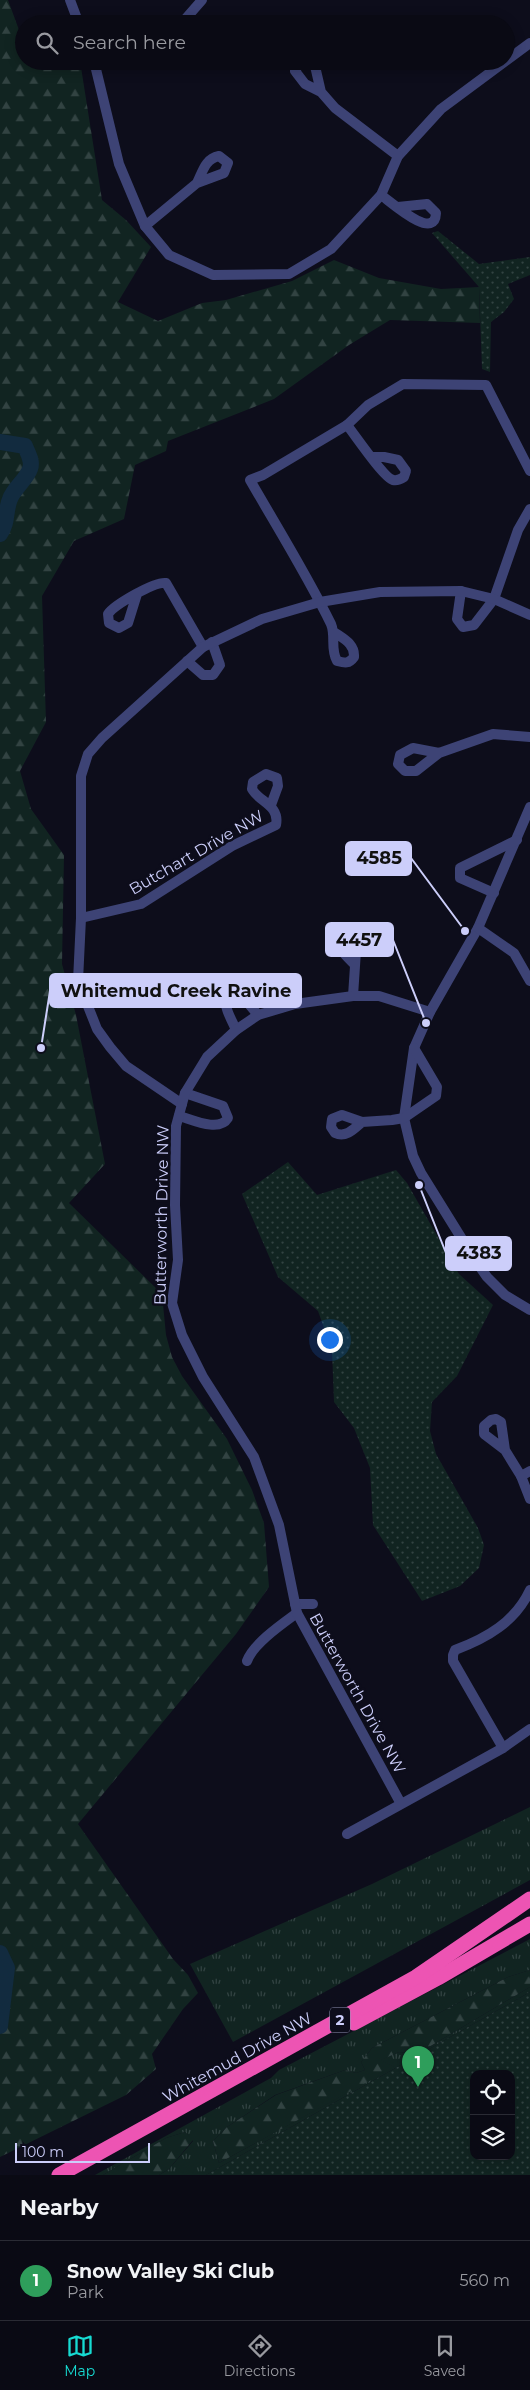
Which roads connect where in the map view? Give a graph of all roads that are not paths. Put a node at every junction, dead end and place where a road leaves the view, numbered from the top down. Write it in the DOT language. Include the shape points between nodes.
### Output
graph roads {
  1 [pos="70,0"];
  2 [pos="202,0"];
  3 [pos="76,15"];
  4 [pos="189,15"];
  5 [pos="530,43"];
  6 [pos="515,54"];
  7 [pos="97,70"];
  8 [pos="494,70"];
  9 [pos="321,92"];
  10 [pos="398,156"];
  11 [pos="197,183"];
  12 [pos="380,194"];
  13 [pos="398,207"];
  14 [pos="145,226"];
  15 [pos="348,426"];
  16 [pos="372,457"];
  17 [pos="530,471"];
  18 [pos="530,509"];
  19 [pos="461,591"];
  20 [pos="137,594"];
  21 [pos="494,599"];
  22 [pos="320,602"];
  23 [pos="530,615"];
  24 [pos="334,632"];
  25 [pos="212,642"];
  26 [pos="203,647"];
  27 [pos="187,661"];
  28 [pos="530,737"];
  29 [pos="439,754"];
  30 [pos="271,804"];
  31 [pos="530,808"];
  32 [pos="517,840"];
  33 [pos="494,894"];
  34 [pos="82,918"];
  35 [pos="478,928"];
  36 [pos="354,964"];
  37 [pos="530,981"];
  38 [pos="353,996"];
  39 [pos="430,1012"];
  40 [pos="258,1015"];
  41 [pos="236,1030"];
  42 [pos="414,1048"];
  43 [pos="185,1093"];
  44 [pos="182,1104"];
  45 [pos="179,1116"];
  46 [pos="404,1118"];
  47 [pos="362,1122"];
  48 [pos="530,1310"];
  49 [pos="505,1450"];
  50 [pos="526,1474"];
  51 [pos="530,1499"];
  52 [pos="530,1590"];
  53 [pos="313,1604"];
  54 [pos="296,1608"];
  55 [pos="247,1661"];
  56 [pos="530,1729"];
  57 [pos="503,1748"];
  58 [pos="400,1802"];
  59 [pos="347,1834"];
  60 [pos="530,1899"];
  61 [pos="530,1923"];
  62 [pos="148,2131"];
  63 [pos="59,2175"];
  64 [pos="76,2175"];
  1 -- 3 [label="street"];
  2 -- 4 [label="street"];
  5 -- 6 [label="street"];
  7 -- 14 [label="street" via="119,164"];
  8 -- 10 [label="street" via="441,109"];
  9 -- 10 [label="street" via="335,108"];
  10 -- 12 [label="street"];
  11 -- 14 [label="street"];
  12 -- 13 [label="street"];
  12 -- 14 [label="street" via="331,249 289,274 213,275 169,255"];
  15 -- 16 [label="street"];
  15 -- 17 [label="street" via="368,405 402,384 486,385"];
  15 -- 22 [label="street" via="250,480"];
  18 -- 21 [label="street" via="518,530"];
  19 -- 21 [label="street"];
  19 -- 21 [label="street" via="457,619 463,628 474,625"];
  19 -- 22 [label="street" via="380,592"];
  20 -- 26 [label="street" via="161,582 166,583"];
  21 -- 23 [label="street"];
  22 -- 24 [label="street"];
  22 -- 25 [label="street" via="262,619"];
  25 -- 26 [label="street"];
  25 -- 27 [label="street" via="220,665 213,675 203,675"];
  26 -- 27 [label="street"];
  27 -- 34 [label="street" via="88,754 81,776"];
  28 -- 29 [label="street" via="493,734"];
  30 -- 34 [label="street, Butchart Drive NW" via="276,825 232,846 141,904"];
  31 -- 32 [label="street"];
  32 -- 33 [label="street"];
  32 -- 33 [label="street" via="460,868 460,878"];
  33 -- 35 [label="street"];
  34 -- 44 [label="street" via="78,981 97,1029 126,1066"];
  35 -- 37 [label="street" via="514,953"];
  35 -- 39 [label="street"];
  36 -- 38 [label="street"];
  38 -- 39 [label="street, Butterworth Drive NW" via="379,996"];
  38 -- 40 [label="street, Butterworth Drive NW" via="295,1004"];
  39 -- 42 [label="street"];
  40 -- 41 [label="street, Butterworth Drive NW"];
  40 -- 41 [label="street" via="239,992 230,992 224,1003"];
  41 -- 43 [label="street, Butterworth Drive NW" via="207,1057"];
  42 -- 46 [label="street"];
  42 -- 46 [label="street" via="438,1091 434,1099"];
  43 -- 44 [label="street, Butterworth Drive NW"];
  43 -- 45 [label="street, Butterworth Drive NW" via="223,1106 228,1118 220,1125 212,1125"];
  44 -- 45 [label="street, Butterworth Drive NW"];
  45 -- 54 [label="street, Butterworth Drive NW" via="175,1179 178,1260 172,1303 182,1335 203,1377 254,1457 279,1525"];
  46 -- 47 [label="street"];
  46 -- 48 [label="street" via="420,1173 475,1260 505,1295"];
  49 -- 50 [label="street"];
  50 -- 51 [label="street"];
  52 -- 57 [label="street" via="526,1600 496,1631 456,1650 453,1655 453,1661"];
  53 -- 54 [label="street"];
  54 -- 55 [label="street"];
  54 -- 58 [label="street, Butterworth Drive NW"];
  56 -- 57 [label="street"];
  57 -- 58 [label="street"];
  58 -- 59 [label="street"];
  60 -- 62 [label="highway, Whitemud Drive NW / 2" via="416,1977"];
  61 -- 62 [label="highway, Whitemud Drive NW / 2" via="438,1978"];
  62 -- 63 [label="highway, Whitemud Drive NW / 2"];
  62 -- 64 [label="highway, Whitemud Drive NW / 2"];
}
